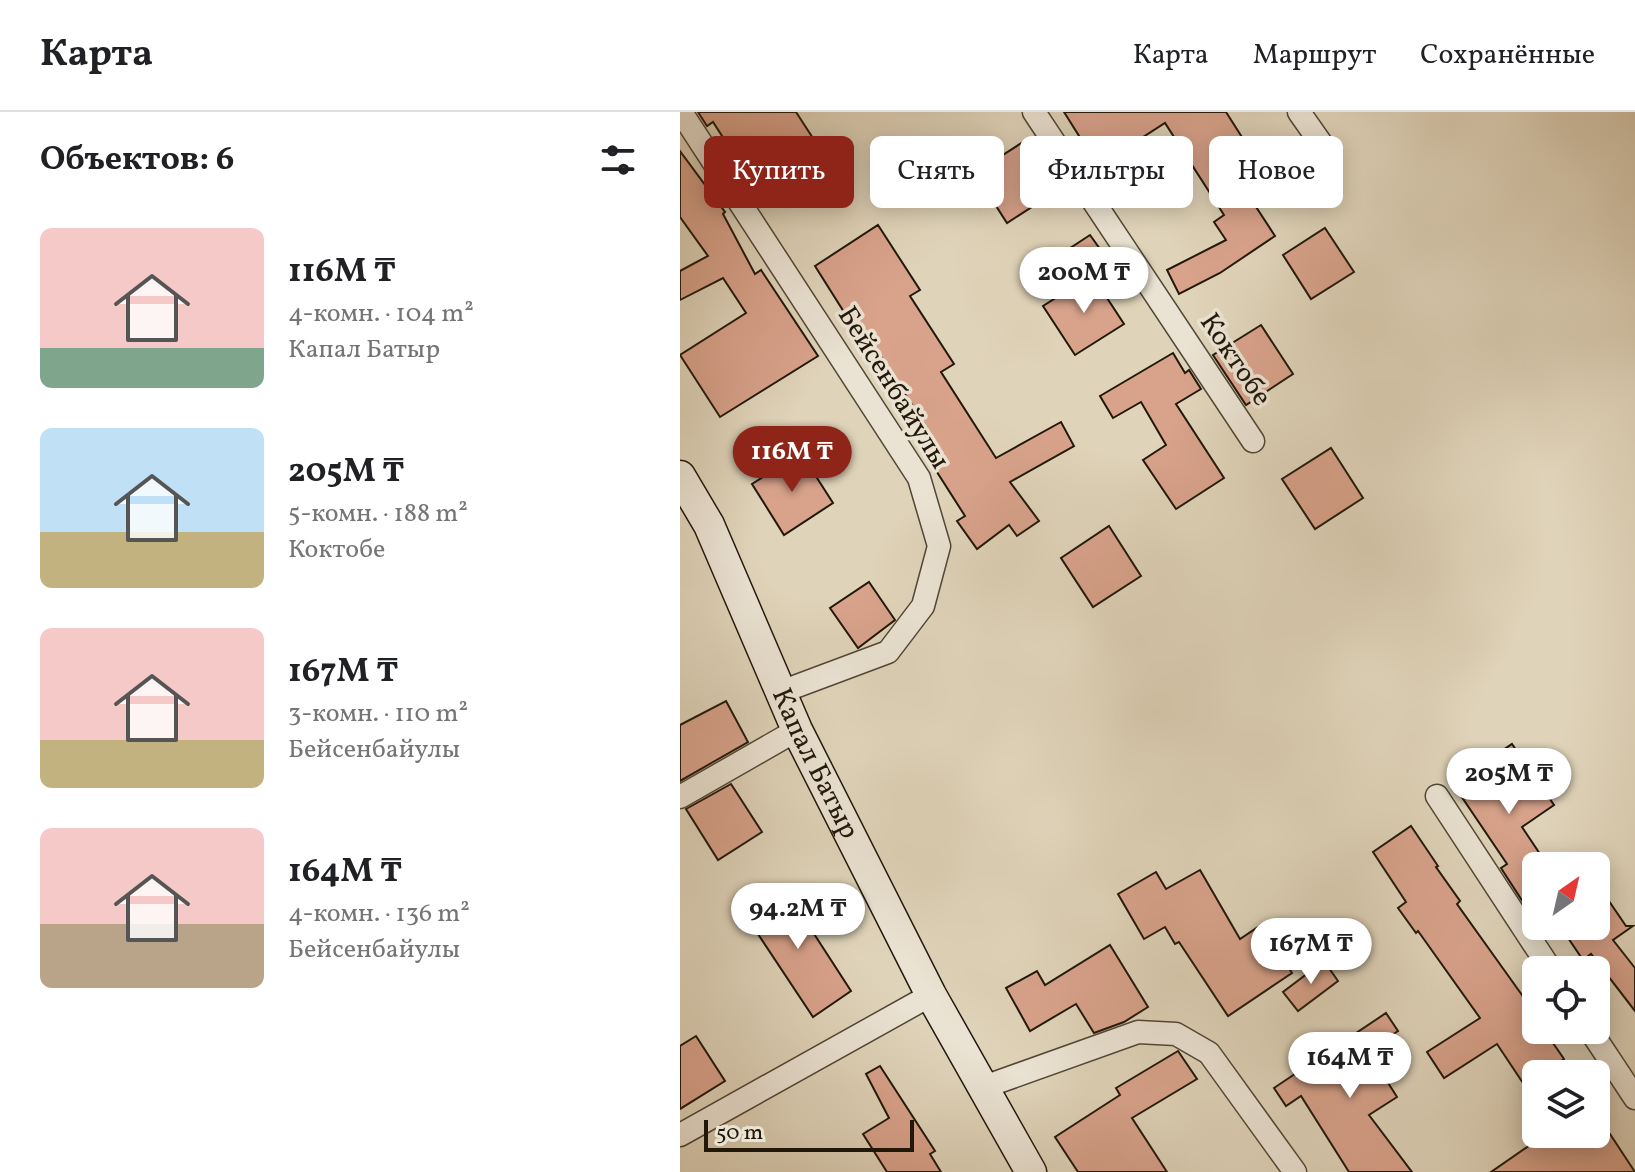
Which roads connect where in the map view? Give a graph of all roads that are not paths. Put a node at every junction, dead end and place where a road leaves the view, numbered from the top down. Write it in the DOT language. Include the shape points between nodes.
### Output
graph roads {
  1 [pos="681,112"];
  2 [pos="1034,112"];
  3 [pos="1299,112"];
  4 [pos="1316,136"];
  5 [pos="1253,441"];
  6 [pos="680,476"];
  7 [pos="781,692"];
  8 [pos="797,730"];
  9 [pos="1437,796"];
  10 [pos="680,797"];
  11 [pos="1542,956"];
  12 [pos="931,995"];
  13 [pos="1599,1044"];
  14 [pos="984,1087"];
  15 [pos="1635,1098"];
  16 [pos="680,1135"];
  17 [pos="1031,1172"];
  18 [pos="1295,1172"];
  1 -- 7 [label="street, Бейсенбайулы" via="919,478 939,546 923,606 888,652"];
  2 -- 5 [label="street, Коктобе"];
  3 -- 4 [label="street"];
  6 -- 7 [label="main road, Капал Батыр" via="709,525"];
  7 -- 8 [label="main road, Капал Батыр"];
  8 -- 10 [label="street"];
  8 -- 12 [label="main road, Капал Батыр"];
  9 -- 11 [label="street"];
  12 -- 14 [label="main road, Капал Батыр"];
  12 -- 16 [label="street"];
  13 -- 15 [label="street"];
  14 -- 17 [label="main road, Капал Батыр"];
  14 -- 18 [label="street" via="1138,1032 1176,1034 1209,1053"];
}
